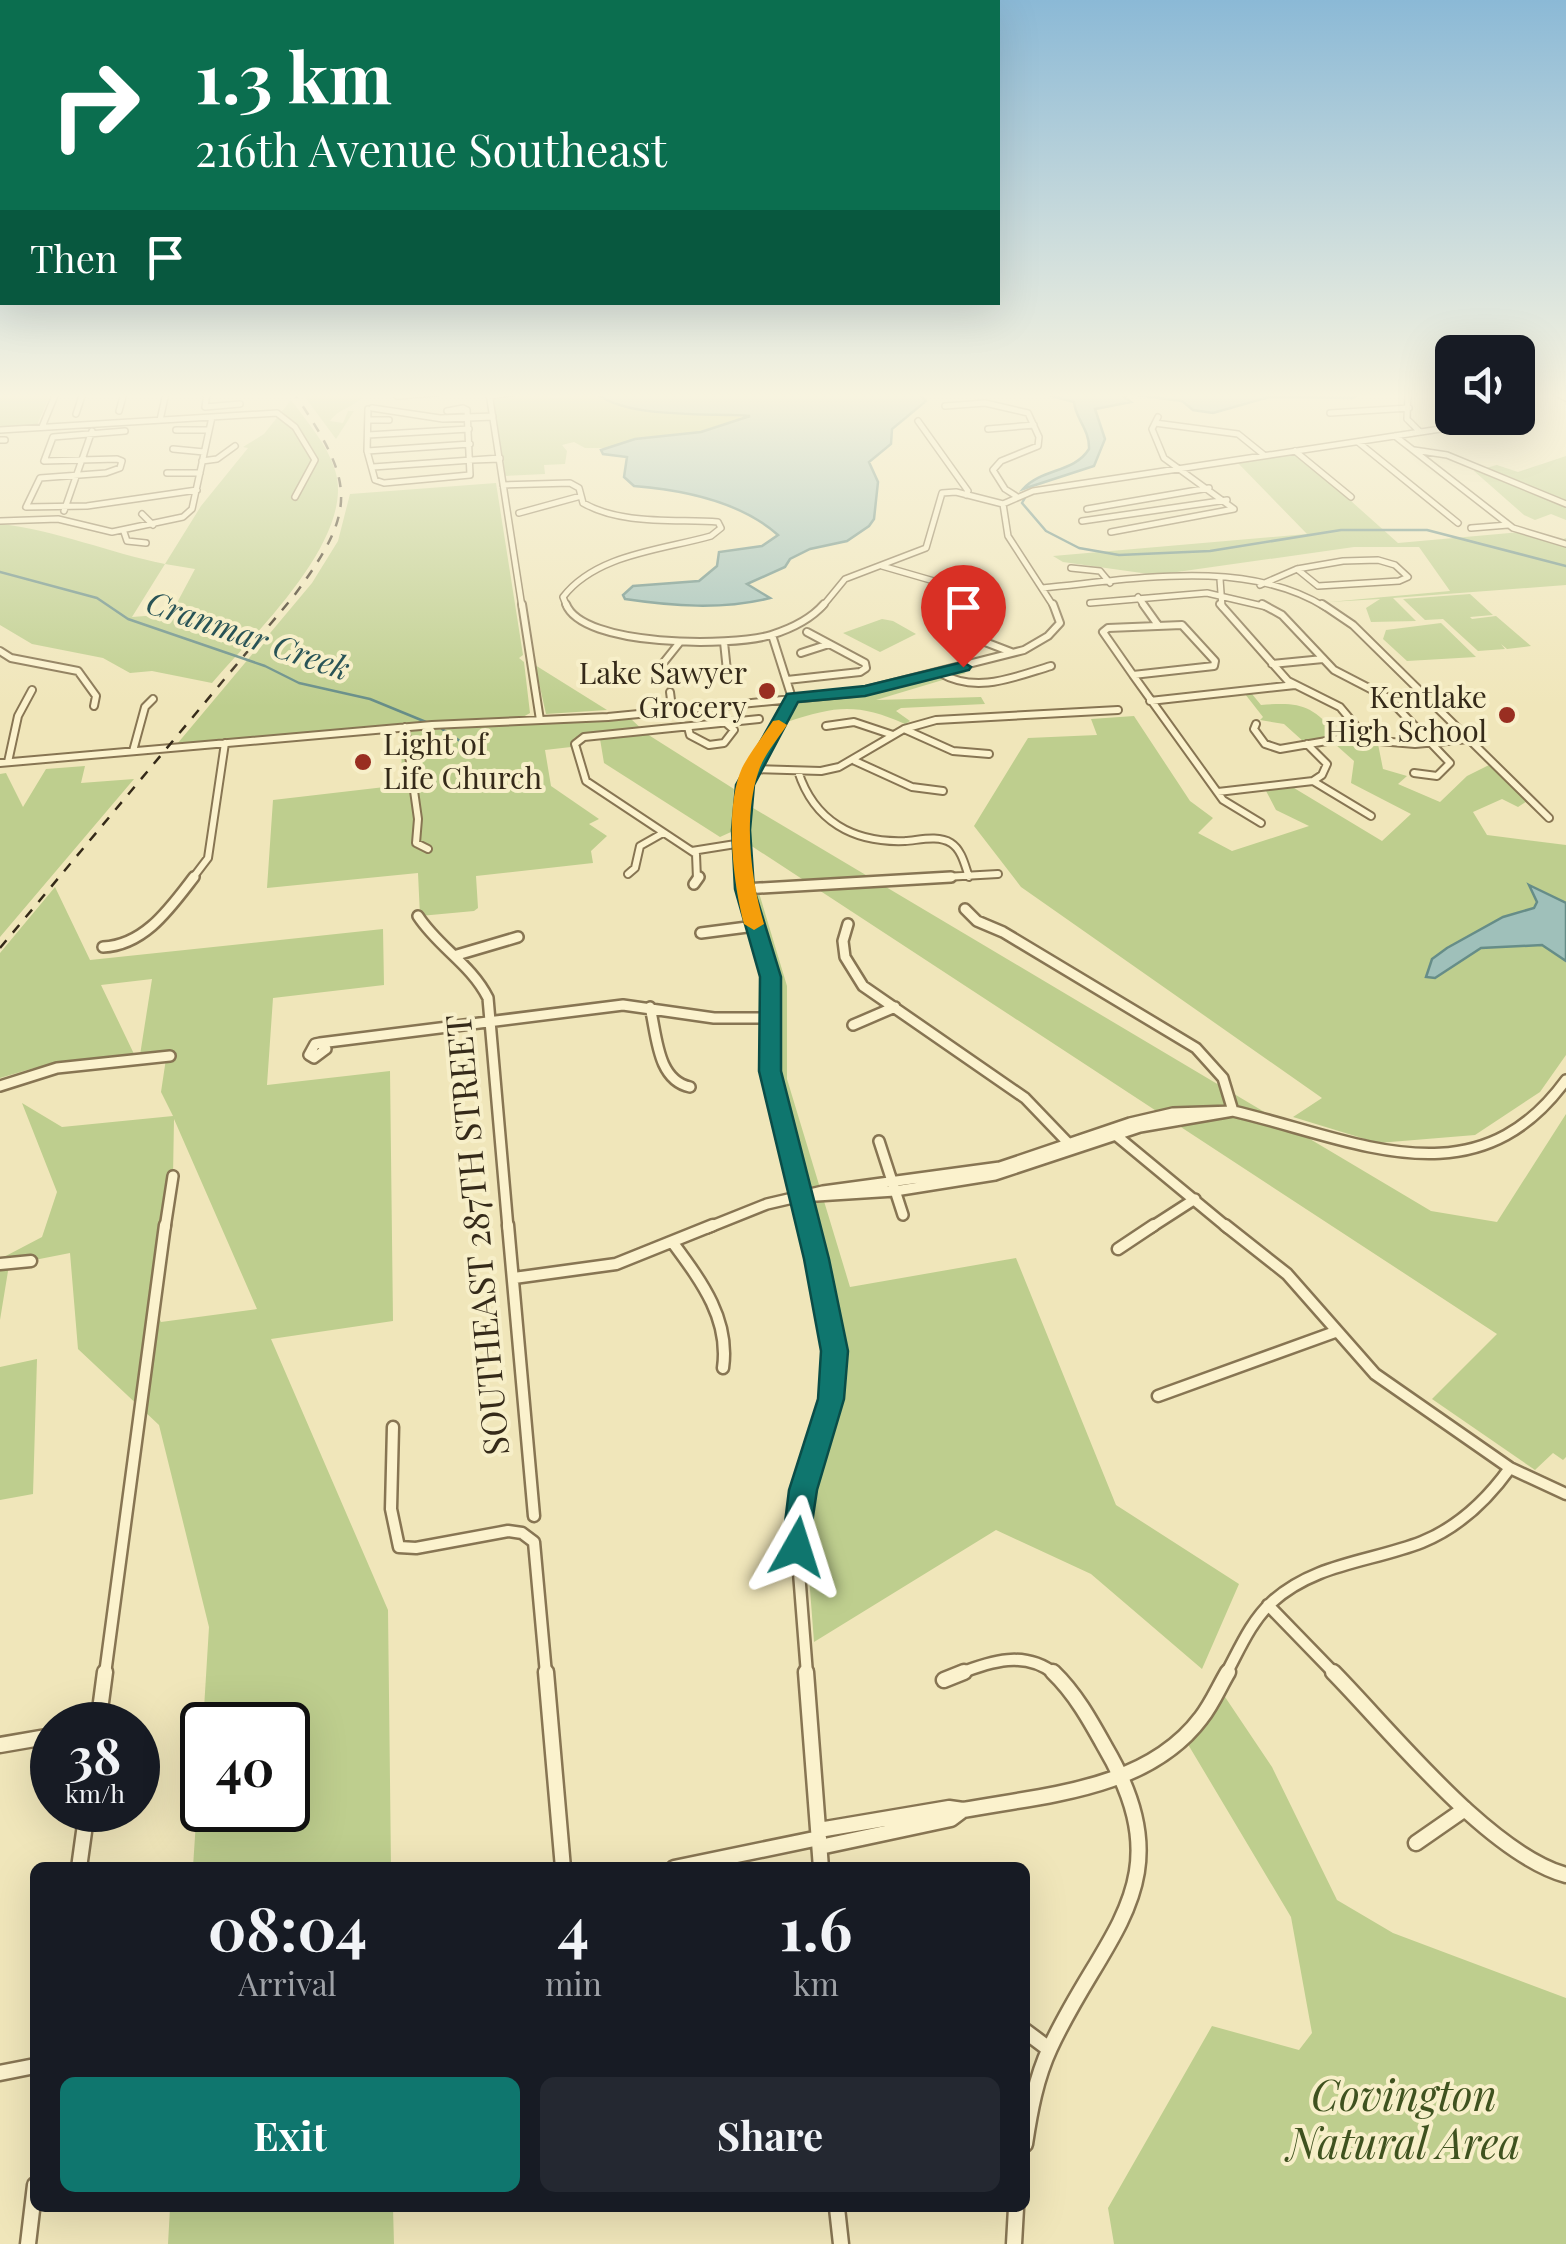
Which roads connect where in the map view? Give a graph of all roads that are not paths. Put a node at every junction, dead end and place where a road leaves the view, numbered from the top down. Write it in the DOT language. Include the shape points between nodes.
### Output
graph roads {
  1 [pos="31,498"];
  2 [pos="69,498"];
  3 [pos="128,498"];
  4 [pos="194,498"];
  5 [pos="505,498"];
  6 [pos="575,498"];
  7 [pos="582,498"];
  8 [pos="940,498"];
  9 [pos="977,498"];
  10 [pos="1013,498"];
  11 [pos="1153,498"];
  12 [pos="1223,498"];
  13 [pos="1427,498"];
  14 [pos="1474,498"];
  15 [pos="117,499"];
  16 [pos="1226,500"];
  17 [pos="1003,504"];
  18 [pos="66,506"];
  19 [pos="1087,509"];
  20 [pos="142,514"];
  21 [pos="519,514"];
  22 [pos="58,519"];
  23 [pos="0,520"];
  24 [pos="1082,521"];
  25 [pos="1458,523"];
  26 [pos="153,525"];
  27 [pos="1508,525"];
  28 [pos="1471,528"];
  29 [pos="124,532"];
  30 [pos="1111,532"];
  31 [pos="1521,532"];
  32 [pos="146,544"];
  33 [pos="1566,544"];
  34 [pos="880,566"];
  35 [pos="1071,568"];
  36 [pos="1296,570"];
  37 [pos="1220,579"];
  38 [pos="1110,583"];
  39 [pos="1260,585"];
  40 [pos="1042,588"];
  41 [pos="965,590"];
  42 [pos="1220,594"];
  43 [pos="1138,597"];
  44 [pos="1090,603"];
  45 [pos="1182,624"];
  46 [pos="1158,625"];
  47 [pos="946,627"];
  48 [pos="1058,627"];
  49 [pos="807,632"];
  50 [pos="772,636"];
  51 [pos="680,642"];
  52 [pos="724,642"];
  53 [pos="829,644"];
  54 [pos="0,651"];
  55 [pos="801,653"];
  56 [pos="1013,653"];
  57 [pos="12,658"];
  58 [pos="1323,659"];
  59 [pos="1272,664"];
  60 [pos="0,665"];
  61 [pos="866,666"];
  62 [pos="1051,666"];
  63 [pos="1214,666"];
  64 [pos="660,667"];
  65 [pos="727,671"];
  66 [pos="940,673"];
  67 [pos="1130,674"];
  68 [pos="788,680"];
  69 [pos="1294,685"];
  70 [pos="32,690"];
  71 [pos="670,692"];
  72 [pos="792,698"];
  73 [pos="153,700"];
  74 [pos="768,700"];
  75 [pos="1150,700"];
  76 [pos="94,706"];
  77 [pos="665,710"];
  78 [pos="1118,710"];
  79 [pos="786,712"];
  80 [pos="611,716"];
  81 [pos="760,718"];
  82 [pos="540,720"];
  83 [pos="726,723"];
  84 [pos="1256,724"];
  85 [pos="826,726"];
  86 [pos="405,727"];
  87 [pos="688,727"];
  88 [pos="904,729"];
  89 [pos="615,734"];
  90 [pos="893,736"];
  91 [pos="1366,738"];
  92 [pos="1469,739"];
  93 [pos="224,743"];
  94 [pos="1432,743"];
  95 [pos="1307,744"];
  96 [pos="134,751"];
  97 [pos="989,754"];
  98 [pos="855,761"];
  99 [pos="4,763"];
  100 [pos="750,769"];
  101 [pos="798,771"];
  102 [pos="1414,773"];
  103 [pos="1313,781"];
  104 [pos="943,792"];
  105 [pos="1218,792"];
  106 [pos="1371,816"];
  107 [pos="1549,818"];
  108 [pos="1261,823"];
  109 [pos="663,833"];
  110 [pos="742,845"];
  111 [pos="428,849"];
  112 [pos="694,852"];
  113 [pos="628,874"];
  114 [pos="998,874"];
  115 [pos="969,877"];
  116 [pos="694,884"];
  117 [pos="744,889"];
  118 [pos="966,910"];
  119 [pos="418,916"];
  120 [pos="848,924"];
  121 [pos="755,926"];
  122 [pos="702,933"];
  123 [pos="518,938"];
  124 [pos="103,947"];
  125 [pos="457,955"];
  126 [pos="895,1006"];
  127 [pos="650,1007"];
  128 [pos="772,1018"];
  129 [pos="492,1019"];
  130 [pos="853,1025"];
  131 [pos="320,1043"];
  132 [pos="170,1056"];
  133 [pos="1566,1080"];
  134 [pos="0,1086"];
  135 [pos="690,1087"];
  136 [pos="1233,1111"];
  137 [pos="1112,1132"];
  138 [pos="880,1141"];
  139 [pos="1072,1146"];
  140 [pos="173,1176"];
  141 [pos="894,1187"];
  142 [pos="801,1197"];
  143 [pos="1195,1199"];
  144 [pos="902,1216"];
  145 [pos="673,1242"];
  146 [pos="1118,1249"];
  147 [pos="31,1261"];
  148 [pos="0,1264"];
  149 [pos="514,1278"];
  150 [pos="1334,1332"];
  151 [pos="723,1368"];
  152 [pos="1158,1396"];
  153 [pos="393,1427"];
  154 [pos="1510,1468"];
  155 [pos="1566,1494"];
  156 [pos="534,1516"];
  157 [pos="1268,1605"];
  158 [pos="944,1680"];
  159 [pos="101,1702"];
  160 [pos="30,1740"];
  161 [pos="0,1745"];
  162 [pos="1121,1776"];
  163 [pos="1465,1809"];
  164 [pos="84,1832"];
  165 [pos="819,1838"];
  166 [pos="1416,1843"];
  167 [pos="80,1862"];
  168 [pos="562,1862"];
  169 [pos="703,1862"];
  170 [pos="820,1862"];
  171 [pos="1566,1875"];
  172 [pos="1030,2035"];
  173 [pos="1049,2049"];
  174 [pos="30,2067"];
  175 [pos="0,2073"];
  176 [pos="1030,2124"];
  177 [pos="32,2212"];
  178 [pos="837,2212"];
  179 [pos="1016,2212"];
  180 [pos="28,2244"];
  181 [pos="841,2244"];
  182 [pos="1014,2244"];
  1 -- 18 [label="street" via="28,508"];
  2 -- 18 [label="street"];
  3 -- 15 [label="street"];
  4 -- 26 [label="street" via="187,515"];
  5 -- 82 [label="street"];
  6 -- 21 [label="street"];
  7 -- 51 [label="street" via="589,507 618,516 720,525 703,538 580,578 564,594 566,611 594,630"];
  8 -- 34 [label="street" via="926,548"];
  9 -- 17 [label="street"];
  10 -- 17 [label="street"];
  11 -- 19 [label="street"];
  12 -- 16 [label="street"];
  13 -- 25 [label="street"];
  14 -- 27 [label="street"];
  15 -- 18 [label="street"];
  16 -- 24 [label="street"];
  16 -- 30 [label="street" via="1232,511"];
  17 -- 40 [label="street" via="1004,527"];
  18 -- 22 [label="street"];
  20 -- 26 [label="street"];
  22 -- 23 [label="street"];
  22 -- 29 [label="street"];
  26 -- 29 [label="street"];
  27 -- 28 [label="street"];
  27 -- 31 [label="street"];
  29 -- 32 [label="street" via="127,542"];
  31 -- 33 [label="street"];
  34 -- 41 [label="street"];
  34 -- 50 [label="street" via="842,581 819,612"];
  35 -- 38 [label="street" via="1097,570"];
  36 -- 36 [label="street" via="1318,586 1407,578 1393,563"];
  36 -- 39 [label="street"];
  37 -- 38 [label="street"];
  37 -- 39 [label="street"];
  37 -- 42 [label="street"];
  38 -- 40 [label="street"];
  39 -- 92 [label="street" via="1324,606 1353,625"];
  40 -- 48 [label="street" via="1060,617"];
  42 -- 43 [label="street"];
  42 -- 58 [label="street" via="1276,610"];
  42 -- 59 [label="street" via="1223,608"];
  43 -- 44 [label="street"];
  43 -- 46 [label="street"];
  45 -- 46 [label="street"];
  45 -- 63 [label="street"];
  46 -- 67 [label="street" via="1104,630"];
  47 -- 56 [label="street"];
  48 -- 56 [label="street"];
  49 -- 53 [label="street"];
  50 -- 52 [label="street"];
  50 -- 68 [label="street"];
  51 -- 52 [label="street"];
  51 -- 64 [label="street"];
  52 -- 65 [label="street"];
  53 -- 55 [label="street"];
  53 -- 61 [label="street"];
  54 -- 57 [label="street"];
  56 -- 66 [label="street"];
  57 -- 60 [label="street"];
  57 -- 76 [label="street" via="78,671 96,696"];
  58 -- 59 [label="street"];
  58 -- 94 [label="street" via="1388,698"];
  59 -- 69 [label="street"];
  61 -- 68 [label="street"];
  62 -- 66 [label="street" via="980,684 958,684"];
  63 -- 67 [label="street"];
  66 -- 72 [label="street" via="865,691"];
  67 -- 75 [label="street"];
  68 -- 72 [label="street"];
  69 -- 75 [label="street"];
  69 -- 91 [label="street" via="1340,707"];
  70 -- 99 [label="street"];
  71 -- 77 [label="street"];
  72 -- 74 [label="street"];
  72 -- 79 [label="street"];
  73 -- 96 [label="street" via="144,707"];
  74 -- 77 [label="street"];
  74 -- 79 [label="street"];
  75 -- 105 [label="street"];
  77 -- 80 [label="street"];
  78 -- 88 [label="street" via="958,718"];
  79 -- 100 [label="street"];
  80 -- 82 [label="street"];
  80 -- 89 [label="street"];
  81 -- 83 [label="street"];
  82 -- 86 [label="street"];
  83 -- 87 [label="street"];
  83 -- 87 [label="street" via="734,730 716,745 690,735"];
  84 -- 95 [label="street" via="1272,747"];
  85 -- 90 [label="street" via="854,722"];
  86 -- 93 [label="street"];
  86 -- 111 [label="street" via="416,843"];
  87 -- 89 [label="street"];
  88 -- 90 [label="street"];
  88 -- 97 [label="street" via="953,750"];
  89 -- 109 [label="street" via="577,740 582,777"];
  90 -- 98 [label="street"];
  91 -- 94 [label="street"];
  91 -- 95 [label="street"];
  92 -- 94 [label="street"];
  92 -- 107 [label="street"];
  93 -- 96 [label="street"];
  93 -- 124 [label="street" via="208,858 162,919 121,946"];
  94 -- 102 [label="street" via="1449,768 1437,776"];
  95 -- 103 [label="street" via="1327,764"];
  96 -- 99 [label="street"];
  98 -- 101 [label="street"];
  98 -- 104 [label="street" via="912,787"];
  100 -- 101 [label="street"];
  100 -- 110 [label="street"];
  101 -- 115 [label="street" via="809,805 839,827 870,841 947,841 958,848"];
  103 -- 105 [label="street"];
  103 -- 106 [label="street"];
  105 -- 108 [label="street"];
  109 -- 112 [label="street"];
  109 -- 113 [label="street" via="640,846"];
  110 -- 112 [label="street"];
  110 -- 117 [label="street"];
  112 -- 116 [label="street"];
  114 -- 115 [label="street"];
  115 -- 117 [label="street"];
  117 -- 121 [label="street"];
  118 -- 136 [label="street" via="1196,1048 1224,1078"];
  119 -- 125 [label="street, SOUTHEAST 287TH STREET"];
  120 -- 126 [label="street" via="842,948 852,974"];
  121 -- 122 [label="street"];
  121 -- 128 [label="street" via="770,977"];
  123 -- 125 [label="street"];
  125 -- 129 [label="street, SOUTHEAST 287TH STREET" via="480,979"];
  126 -- 130 [label="street"];
  126 -- 139 [label="street" via="1025,1098"];
  127 -- 128 [label="street" via="714,1018"];
  127 -- 129 [label="street"];
  127 -- 135 [label="street" via="667,1077"];
  128 -- 142 [label="street" via="770,1071"];
  129 -- 131 [label="street"];
  129 -- 149 [label="street, SOUTHEAST 287TH STREET"];
  132 -- 134 [label="street" via="58,1068"];
  133 -- 136 [label="street" via="1518,1130 1453,1153 1363,1148"];
  136 -- 137 [label="street" via="1173,1113"];
  137 -- 139 [label="street"];
  137 -- 143 [label="street"];
  138 -- 141 [label="street"];
  139 -- 141 [label="street"];
  140 -- 159 [label="street"];
  141 -- 142 [label="street"];
  141 -- 144 [label="street"];
  142 -- 145 [label="street" via="750,1208"];
  142 -- 165 [label="street" via="835,1364 803,1490 797,1547"];
  143 -- 146 [label="street"];
  143 -- 150 [label="street" via="1288,1274"];
  145 -- 149 [label="street" via="616,1264"];
  145 -- 151 [label="street" via="712,1305 726,1349"];
  147 -- 148 [label="street"];
  149 -- 156 [label="street, SOUTHEAST 287TH STREET"];
  150 -- 152 [label="street"];
  150 -- 154 [label="street" via="1374,1374"];
  153 -- 168 [label="street" via="392,1522 400,1547 508,1532 530,1538 536,1549"];
  154 -- 155 [label="street"];
  154 -- 157 [label="street" via="1478,1510 1456,1524 1413,1545 1324,1568"];
  157 -- 162 [label="street" via="1197,1724"];
  157 -- 163 [label="street"];
  158 -- 162 [label="street" via="1001,1657 1054,1672 1068,1683"];
  160 -- 161 [label="street"];
  162 -- 165 [label="street"];
  162 -- 173 [label="street" via="1140,1848 1136,1898"];
  163 -- 166 [label="street"];
  163 -- 171 [label="street" via="1498,1841"];
  164 -- 167 [label="street"];
  165 -- 169 [label="street"];
  165 -- 170 [label="street"];
  172 -- 173 [label="street"];
  173 -- 176 [label="street"];
  174 -- 175 [label="street"];
  177 -- 180 [label="street"];
  178 -- 181 [label="street"];
  179 -- 182 [label="street"];
}
